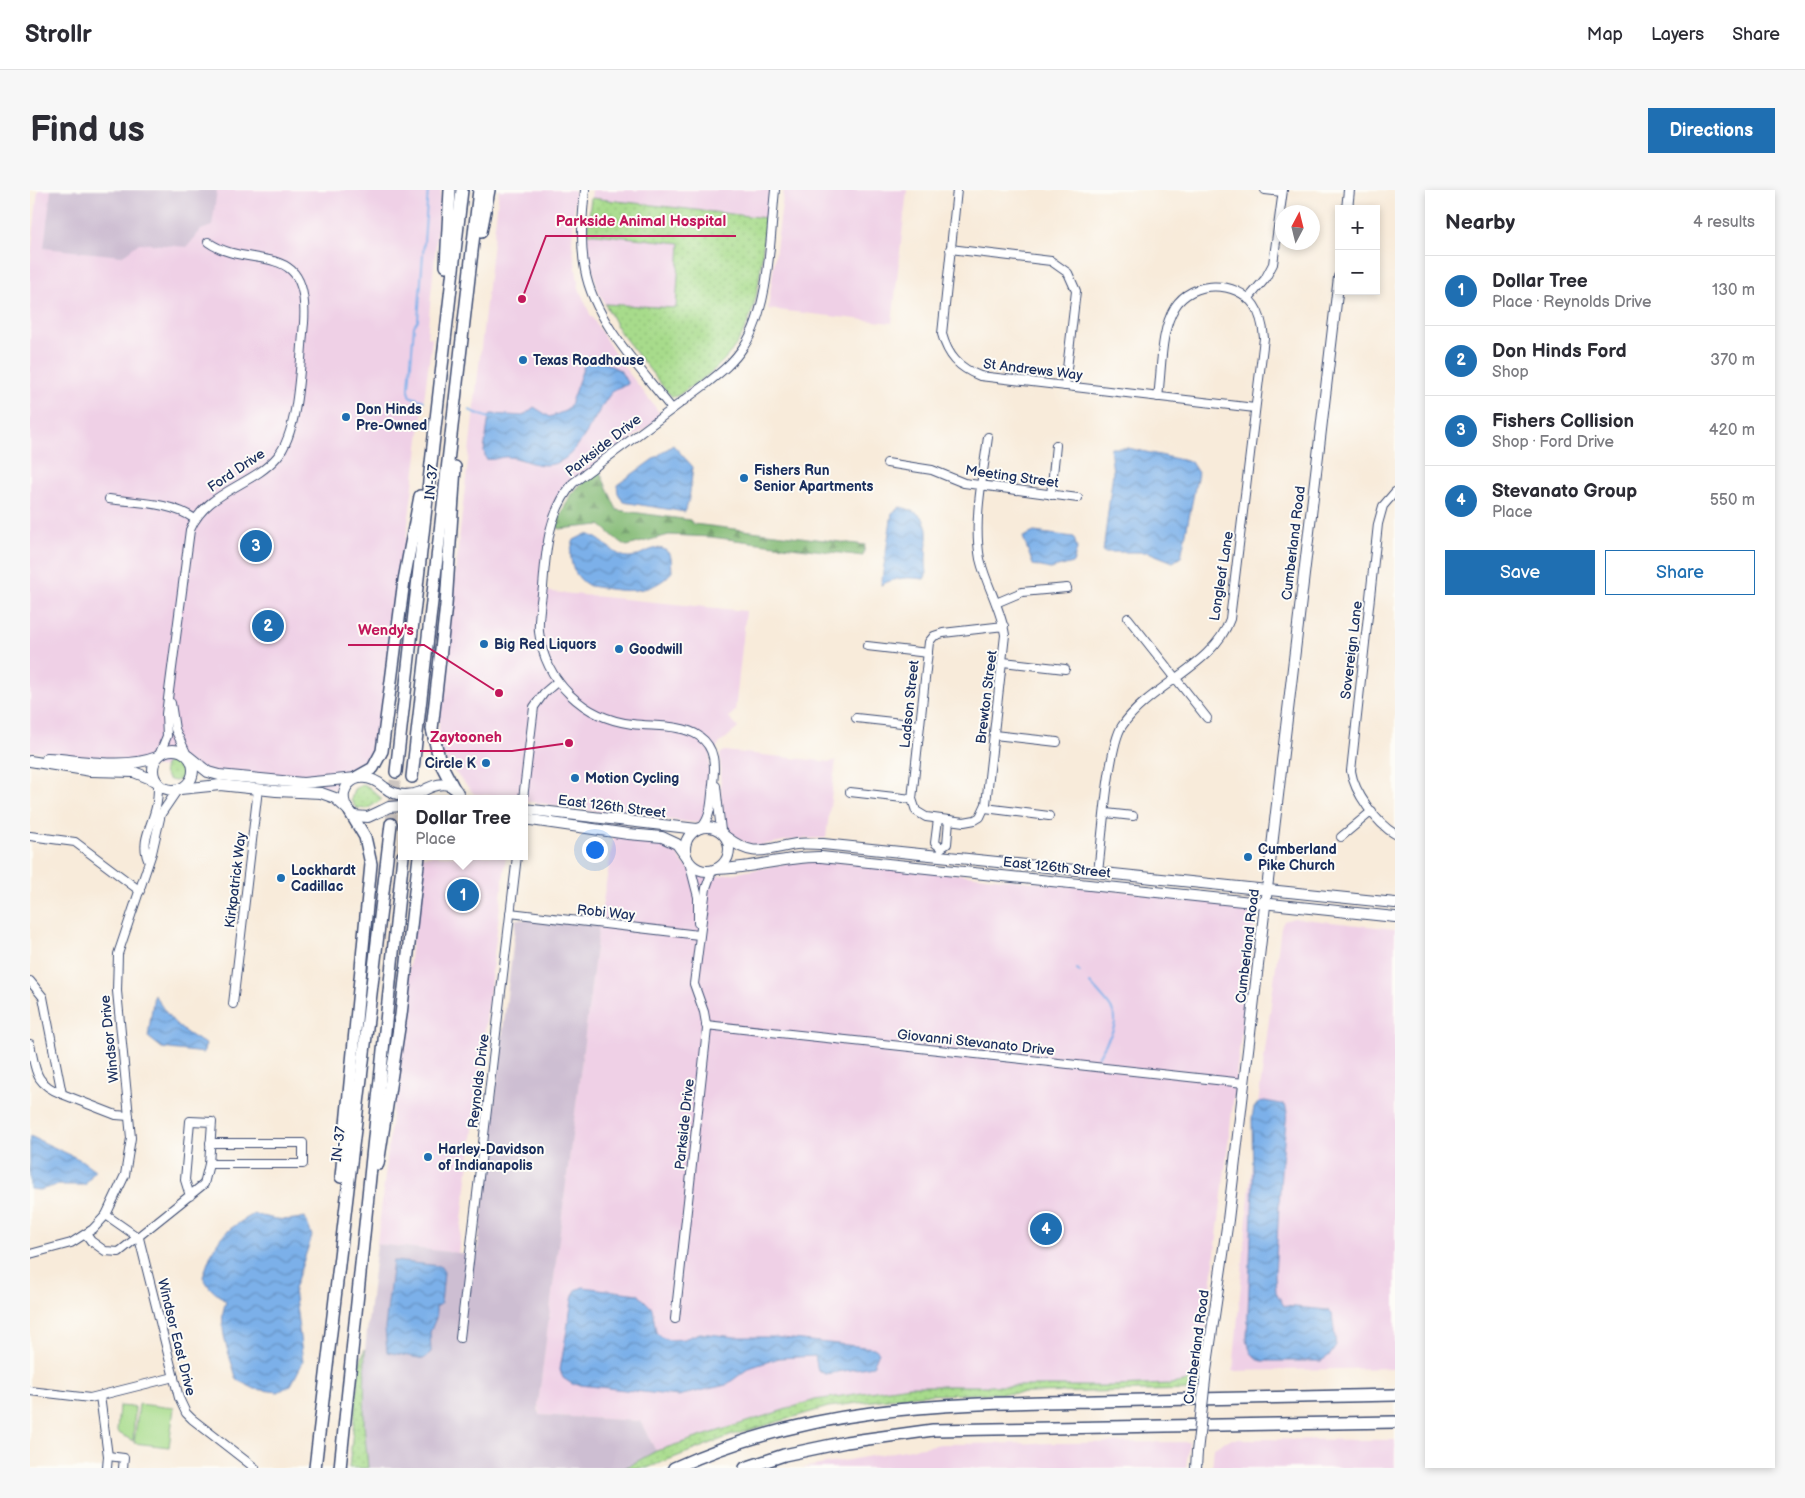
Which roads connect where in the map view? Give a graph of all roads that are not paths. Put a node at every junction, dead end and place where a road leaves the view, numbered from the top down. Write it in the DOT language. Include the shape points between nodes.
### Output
graph roads {
  1 [pos="450,190"];
  2 [pos="462,190"];
  3 [pos="479,190"];
  4 [pos="489,190"];
  5 [pos="585,190"];
  6 [pos="775,190"];
  7 [pos="957,190"];
  8 [pos="1265,190"];
  9 [pos="1348,190"];
  10 [pos="1282,191"];
  11 [pos="1346,205"];
  12 [pos="208,242"];
  13 [pos="950,249"];
  14 [pos="469,279"];
  15 [pos="1337,295"];
  16 [pos="1248,299"];
  17 [pos="446,333"];
  18 [pos="1065,386"];
  19 [pos="455,396"];
  20 [pos="1158,397"];
  21 [pos="1256,408"];
  22 [pos="672,409"];
  23 [pos="436,420"];
  24 [pos="988,437"];
  25 [pos="1056,445"];
  26 [pos="887,463"];
  27 [pos="982,486"];
  28 [pos="1395,492"];
  29 [pos="1051,495"];
  30 [pos="1078,498"];
  31 [pos="109,499"];
  32 [pos="195,519"];
  33 [pos="1067,588"];
  34 [pos="996,603"];
  35 [pos="1128,618"];
  36 [pos="1004,626"];
  37 [pos="866,646"];
  38 [pos="928,653"];
  39 [pos="1003,662"];
  40 [pos="1066,669"];
  41 [pos="1175,677"];
  42 [pos="558,681"];
  43 [pos="170,691"];
  44 [pos="856,718"];
  45 [pos="1207,718"];
  46 [pos="920,725"];
  47 [pos="994,735"];
  48 [pos="1056,742"];
  49 [pos="158,756"];
  50 [pos="187,756"];
  51 [pos="30,757"];
  52 [pos="30,761"];
  53 [pos="396,772"];
  54 [pos="714,772"];
  55 [pos="412,777"];
  56 [pos="357,778"];
  57 [pos="157,783"];
  58 [pos="179,789"];
  59 [pos="258,789"];
  60 [pos="850,792"];
  61 [pos="459,794"];
  62 [pos="523,795"];
  63 [pos="912,799"];
  64 [pos="398,806"];
  65 [pos="985,808"];
  66 [pos="528,809"];
  67 [pos="1372,810"];
  68 [pos="349,811"];
  69 [pos="1106,813"];
  70 [pos="1049,816"];
  71 [pos="1133,816"];
  72 [pos="938,819"];
  73 [pos="528,820"];
  74 [pos="949,820"];
  75 [pos="391,824"];
  76 [pos="699,828"];
  77 [pos="724,834"];
  78 [pos="1395,834"];
  79 [pos="30,836"];
  80 [pos="1341,837"];
  81 [pos="940,852"];
  82 [pos="148,860"];
  83 [pos="404,860"];
  84 [pos="419,860"];
  85 [pos="517,860"];
  86 [pos="688,860"];
  87 [pos="939,868"];
  88 [pos="714,870"];
  89 [pos="1098,872"];
  90 [pos="1267,890"];
  91 [pos="140,891"];
  92 [pos="1266,903"];
  93 [pos="1395,903"];
  94 [pos="510,913"];
  95 [pos="1395,917"];
  96 [pos="699,935"];
  97 [pos="30,981"];
  98 [pos="233,1004"];
  99 [pos="706,1025"];
  100 [pos="30,1044"];
  101 [pos="1244,1083"];
  102 [pos="62,1094"];
  103 [pos="129,1116"];
  104 [pos="210,1143"];
  105 [pos="209,1164"];
  106 [pos="190,1196"];
  107 [pos="106,1215"];
  108 [pos="86,1234"];
  109 [pos="139,1238"];
  110 [pos="362,1249"];
  111 [pos="30,1254"];
  112 [pos="336,1284"];
  113 [pos="675,1319"];
  114 [pos="460,1338"];
  115 [pos="174,1377"];
  116 [pos="30,1392"];
  117 [pos="1395,1395"];
  118 [pos="100,1396"];
  119 [pos="1395,1422"];
  120 [pos="108,1456"];
  121 [pos="107,1468"];
  122 [pos="123,1468"];
  123 [pos="255,1468"];
  124 [pos="315,1468"];
  125 [pos="340,1468"];
  126 [pos="674,1468"];
  127 [pos="745,1468"];
  128 [pos="1196,1468"];
  1 -- 17 [label="highway"];
  2 -- 17 [label="highway, IN-37"];
  3 -- 14 [label="highway, IN-37"];
  4 -- 14 [label="highway"];
  5 -- 22 [label="street" via="583,258 594,298 613,331"];
  6 -- 22 [label="street, Parkside Drive" via="763,295 750,337 725,369"];
  7 -- 13 [label="street, St Andrews Way"];
  8 -- 10 [label="street"];
  9 -- 11 [label="main road"];
  10 -- 16 [label="street" via="1273,264 1266,280"];
  12 -- 32 [label="street, Ford Drive" via="225,251 274,260 285,266 300,284 305,308 292,426 286,443 271,463 215,499"];
  13 -- 18 [label="street, St Andrews Way" via="942,334 956,363 980,376"];
  13 -- 18 [label="street" via="1051,261 1068,272 1076,291"];
  14 -- 19 [label="highway, IN-37"];
  15 -- 90 [label="main road, Cumberland Road"];
  16 -- 20 [label="street" via="1228,288 1210,286 1194,291 1176,305 1168,323"];
  16 -- 21 [label="street, Longleaf Lane" via="1261,318 1264,334"];
  17 -- 23 [label="highway, IN-37"];
  18 -- 20 [label="street, St Andrews Way"];
  19 -- 55 [label="highway, IN-37"];
  19 -- 61 [label="highway" via="456,438 446,606 432,729 440,762"];
  20 -- 21 [label="street, St Andrews Way"];
  21 -- 41 [label="street, Longleaf Lane" via="1230,619 1219,641"];
  22 -- 42 [label="street, Parkside Drive" via="578,478 562,496 554,512 548,535 539,632"];
  23 -- 53 [label="highway, IN-37"];
  23 -- 56 [label="highway" via="404,580 382,751 373,768"];
  24 -- 27 [label="street, Brewton Street"];
  25 -- 29 [label="street"];
  26 -- 27 [label="street, Meeting Street" via="916,466"];
  27 -- 29 [label="street, Meeting Street"];
  27 -- 34 [label="street, Brewton Street" via="978,526 980,558"];
  28 -- 67 [label="street, Sovereign Lane" via="1383,506 1378,524 1351,764 1354,784"];
  29 -- 30 [label="street, Meeting Street"];
  31 -- 32 [label="street" via="169,506"];
  32 -- 43 [label="street, Ford Drive" via="187,543"];
  33 -- 34 [label="street" via="1022,592"];
  34 -- 36 [label="street, Brewton Street"];
  35 -- 41 [label="street"];
  36 -- 38 [label="street, Ladson Street" via="937,634 929,642"];
  36 -- 39 [label="street, Brewton Street"];
  37 -- 38 [label="street"];
  38 -- 46 [label="street, Ladson Street"];
  39 -- 40 [label="street"];
  39 -- 47 [label="street, Brewton Street"];
  41 -- 45 [label="street"];
  41 -- 69 [label="street, Longleaf Lane" via="1121,727 1113,753"];
  42 -- 54 [label="street, Parkside Drive" via="581,705 600,716 616,722 680,729 698,736 711,750"];
  42 -- 62 [label="street" via="534,707"];
  43 -- 49 [label="street, Ford Drive" via="167,736"];
  43 -- 50 [label="street, Ford Drive" via="173,723"];
  44 -- 46 [label="street"];
  46 -- 63 [label="street, Ladson Street"];
  47 -- 48 [label="street"];
  47 -- 65 [label="street, Brewton Street"];
  49 -- 50 [label="main road" via="175,750"];
  49 -- 51 [label="main road" via="139,762 116,763"];
  49 -- 57 [label="main road" via="152,770"];
  50 -- 56 [label="main road" via="208,772 228,776 303,783"];
  50 -- 58 [label="main road" via="193,767 192,774 189,782"];
  52 -- 57 [label="main road" via="92,771 134,772"];
  54 -- 76 [label="street, Parkside Drive" via="710,813"];
  54 -- 77 [label="street, Parkside Drive"];
  56 -- 61 [label="main road, bridge" via="369,777 392,793 401,795 421,792 438,783"];
  56 -- 68 [label="main road" via="348,784 345,791"];
  57 -- 58 [label="main road" via="167,789"];
  57 -- 82 [label="street, Windsor Drive" via="156,808 146,834"];
  58 -- 59 [label="main road" via="215,785"];
  58 -- 82 [label="street, Windsor Drive" via="161,814"];
  59 -- 68 [label="main road" via="324,793"];
  59 -- 98 [label="street, Kirkpatrick Way"];
  60 -- 63 [label="street"];
  63 -- 72 [label="street" via="920,815"];
  64 -- 68 [label="main road, bridge" via="362,818"];
  65 -- 70 [label="street"];
  65 -- 74 [label="street" via="975,820"];
  66 -- 76 [label="main road, East 126th Street"];
  67 -- 78 [label="street, Sovereign Lane"];
  67 -- 80 [label="street"];
  68 -- 112 [label="highway" via="365,837 371,864 336,1226"];
  69 -- 71 [label="street"];
  69 -- 89 [label="street, Longleaf Lane"];
  72 -- 74 [label="street"];
  72 -- 81 [label="street" via="935,843"];
  73 -- 86 [label="main road, East 126th Street" via="662,837 676,844"];
  74 -- 81 [label="street" via="947,844"];
  75 -- 112 [label="highway, IN-37"];
  76 -- 77 [label="main road" via="712,827"];
  76 -- 86 [label="main road" via="690,835 686,844"];
  77 -- 81 [label="main road, East 126th Street" via="742,848 755,852 797,844 823,844"];
  77 -- 88 [label="main road" via="730,846 729,855 724,864"];
  79 -- 91 [label="street" via="76,842"];
  81 -- 87 [label="street"];
  81 -- 89 [label="main road, East 126th Street"];
  82 -- 91 [label="street, Windsor Drive"];
  83 -- 110 [label="highway"];
  84 -- 110 [label="highway" via="399,1029"];
  85 -- 94 [label="street, Reynolds Drive"];
  86 -- 88 [label="main road" via="700,870"];
  86 -- 96 [label="street, Parkside Drive" via="698,898"];
  87 -- 88 [label="main road, East 126th Street" via="808,857"];
  87 -- 92 [label="main road, East 126th Street"];
  88 -- 96 [label="street, Parkside Drive" via="706,886"];
  89 -- 90 [label="main road, East 126th Street"];
  90 -- 92 [label="main road, Cumberland Road"];
  90 -- 93 [label="main road, East 126th Street"];
  91 -- 103 [label="street, Windsor Drive" via="122,938 116,970"];
  92 -- 95 [label="main road, East 126th Street"];
  92 -- 101 [label="main road, Cumberland Road"];
  94 -- 96 [label="street, Robi Way"];
  94 -- 114 [label="street, Reynolds Drive"];
  96 -- 99 [label="street, Parkside Drive" via="694,984"];
  97 -- 102 [label="street" via="43,997"];
  99 -- 101 [label="street, Giovanni Stevanato Drive"];
  99 -- 113 [label="street, Parkside Drive"];
  100 -- 102 [label="street" via="38,1078 48,1088"];
  101 -- 128 [label="main road, Cumberland Road, bridge"];
  102 -- 103 [label="street" via="116,1115"];
  103 -- 107 [label="street, Windsor Drive" via="128,1164 123,1182"];
  104 -- 105 [label="street"];
  104 -- 105 [label="street" via="303,1143 302,1164"];
  104 -- 106 [label="street" via="212,1122 190,1121 185,1180"];
  105 -- 106 [label="street" via="204,1184"];
  106 -- 109 [label="street"];
  107 -- 108 [label="street, Windsor Drive"];
  107 -- 109 [label="street"];
  108 -- 109 [label="street" via="98,1247 112,1253 125,1249"];
  108 -- 111 [label="street, Windsor Drive" via="71,1243"];
  109 -- 115 [label="street, Windsor East Drive"];
  110 -- 125 [label="highway"];
  112 -- 124 [label="highway, IN-37"];
  115 -- 118 [label="street"];
  115 -- 123 [label="street, Windsor East Drive" via="186,1413"];
  116 -- 118 [label="street" via="84,1398"];
  117 -- 126 [label="highway" via="970,1404 892,1409 779,1431"];
  118 -- 120 [label="street"];
  119 -- 127 [label="highway" via="933,1430 846,1442 784,1455"];
  120 -- 121 [label="street"];
  120 -- 122 [label="street" via="124,1458"];
}
